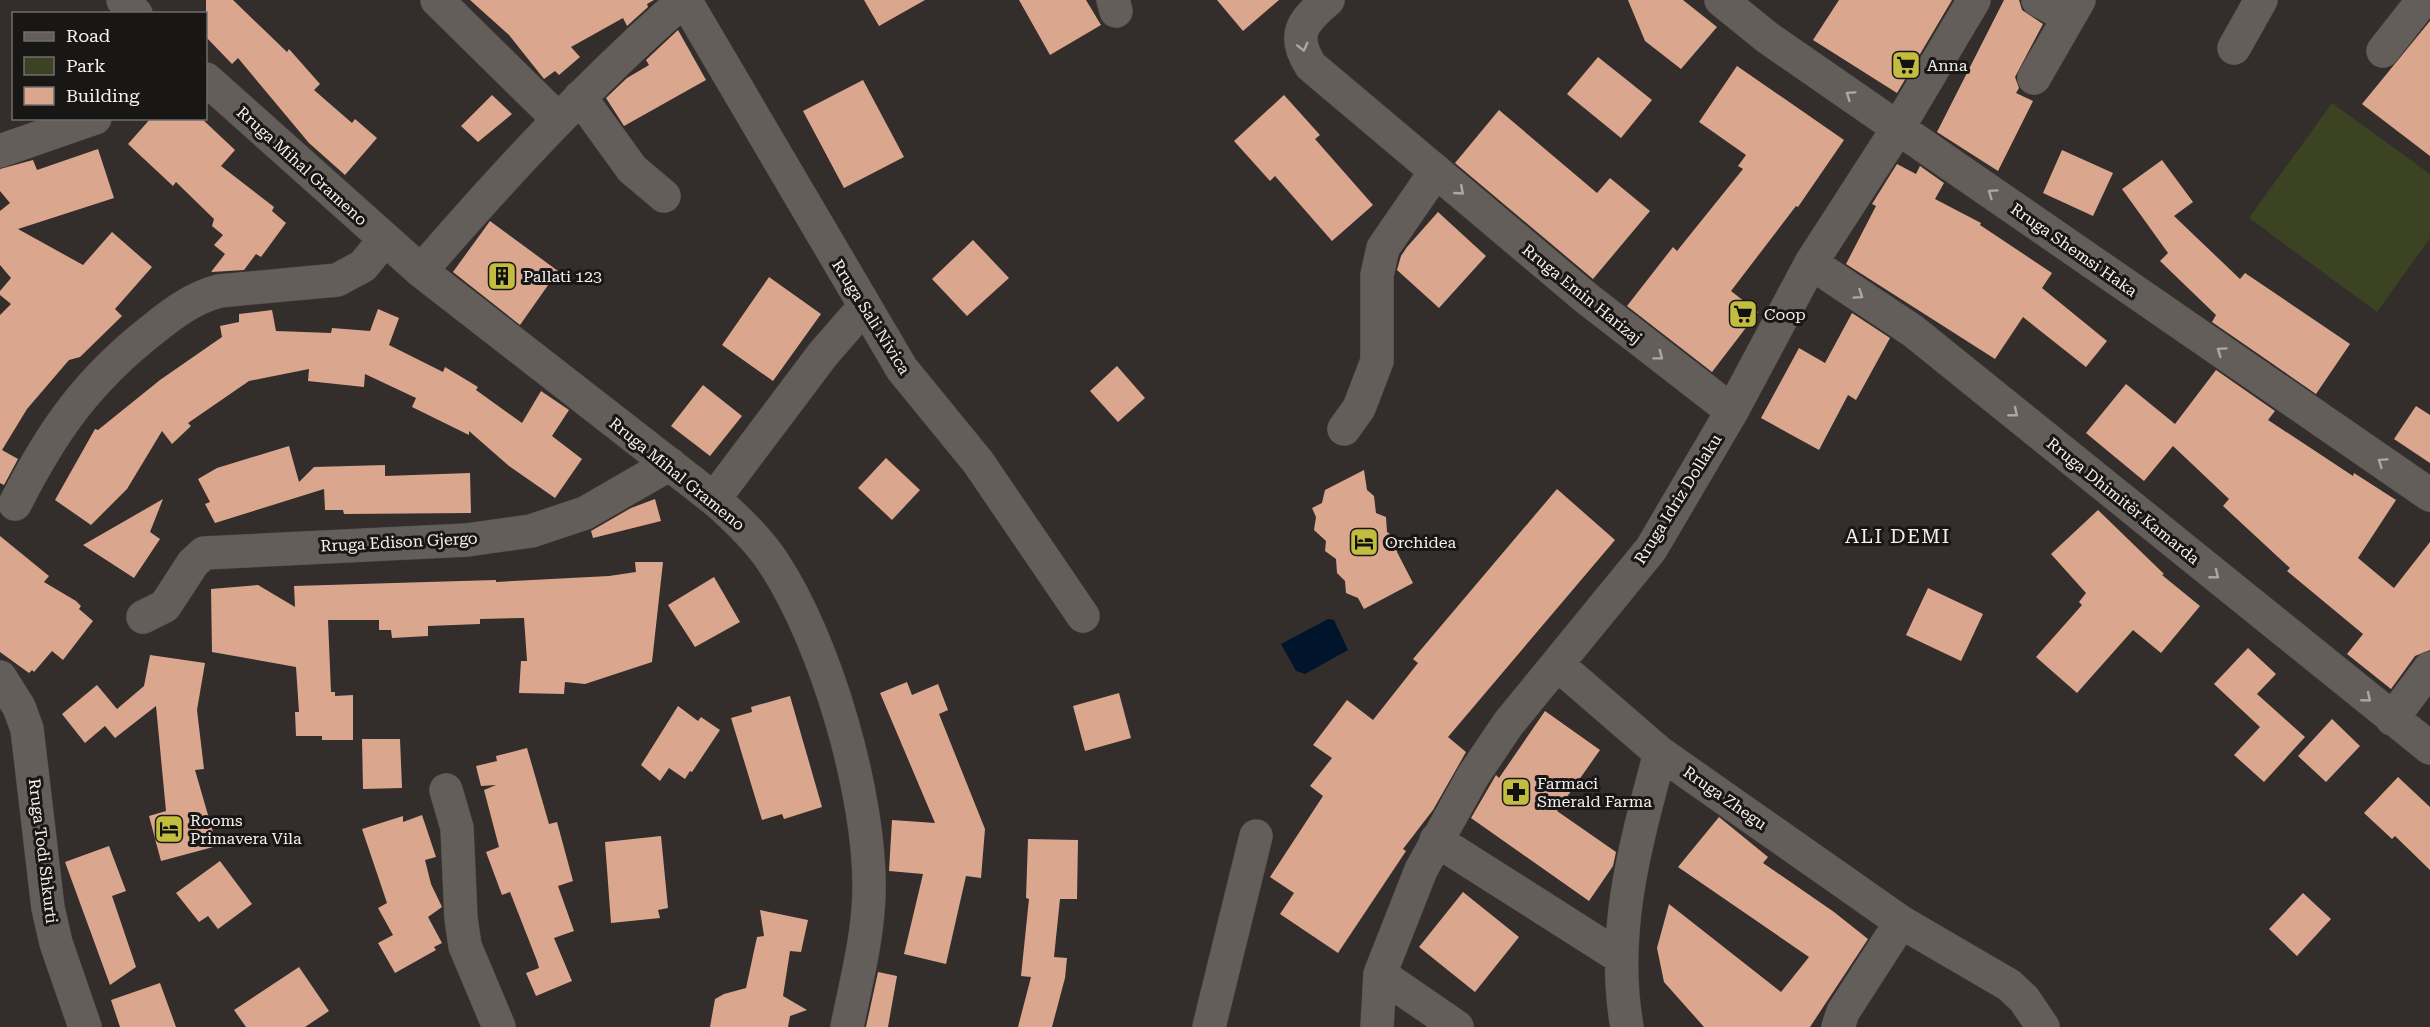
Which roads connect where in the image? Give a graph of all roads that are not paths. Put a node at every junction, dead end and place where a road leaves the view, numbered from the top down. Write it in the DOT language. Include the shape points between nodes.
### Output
graph roads {
  1 [pos="123,0"];
  2 [pos="436,0"];
  3 [pos="685,0"];
  4 [pos="1328,0"];
  5 [pos="1721,0"];
  6 [pos="1974,0"];
  7 [pos="2038,0"];
  8 [pos="2261,0"];
  9 [pos="2423,0"];
  10 [pos="2074,8"];
  11 [pos="134,12"];
  12 [pos="2234,48"];
  13 [pos="2383,51"];
  14 [pos="2034,78"];
  15 [pos="207,80"];
  16 [pos="580,97"];
  17 [pos="558,119"];
  18 [pos="89,120"];
  19 [pos="1898,129"];
  20 [pos="0,151"];
  21 [pos="1436,171"];
  22 [pos="664,196"];
  23 [pos="385,239"];
  24 [pos="1811,263"];
  25 [pos="422,271"];
  26 [pos="864,307"];
  27 [pos="1732,411"];
  28 [pos="1344,429"];
  29 [pos="670,464"];
  30 [pos="2430,495"];
  31 [pos="714,499"];
  32 [pos="15,504"];
  33 [pos="1083,616"];
  34 [pos="143,617"];
  35 [pos="1557,664"];
  36 [pos="2430,668"];
  37 [pos="0,677"];
  38 [pos="2392,718"];
  39 [pos="2430,748"];
  40 [pos="1660,753"];
  41 [pos="446,790"];
  42 [pos="1256,836"];
  43 [pos="1436,840"];
  44 [pos="1901,922"];
  45 [pos="1620,957"];
  46 [pos="1380,974"];
  47 [pos="1625,1019"];
  48 [pos="86,1027"];
  49 [pos="499,1027"];
  50 [pos="847,1027"];
  51 [pos="1209,1027"];
  52 [pos="1377,1027"];
  53 [pos="1457,1027"];
  54 [pos="1838,1027"];
  55 [pos="2043,1027"];
  1 -- 11 [label="street"];
  2 -- 17 [label="street"];
  3 -- 16 [label="street"];
  3 -- 26 [label="street, Rruga Sali Nivica"];
  4 -- 21 [label="street, Rruga Emin Harizaj, one-way" via="1308,17 1300,34 1302,53 1311,66"];
  19 -- 5 [label="street, Rruga Shemsi Haka, one-way" via="1768,38"];
  6 -- 19 [label="street, Rruga Idriz Dollaku"];
  7 -- 10 [label="street"];
  8 -- 12 [label="street"];
  9 -- 13 [label="street"];
  10 -- 14 [label="street"];
  15 -- 23 [label="street, Rruga Mihal Grameno"];
  16 -- 17 [label="street"];
  16 -- 22 [label="street" via="632,169"];
  17 -- 25 [label="street"];
  18 -- 20 [label="street"];
  19 -- 24 [label="street, Rruga Idriz Dollaku"];
  30 -- 19 [label="street, Rruga Shemsi Haka, one-way"];
  21 -- 27 [label="street, Rruga Emin Harizaj, one-way" via="1594,305"];
  21 -- 28 [label="street" via="1383,248 1377,275 1377,362 1359,408"];
  23 -- 25 [label="street, Rruga Mihal Grameno"];
  23 -- 32 [label="street" via="363,266 337,280 219,291 174,313 107,368 72,407"];
  24 -- 27 [label="street, Rruga Idriz Dollaku"];
  24 -- 38 [label="street, Rruga Dhimitër Kamarda, one-way" via="1913,331"];
  25 -- 29 [label="street, Rruga Mihal Grameno"];
  26 -- 31 [label="street" via="823,354"];
  26 -- 33 [label="street, Rruga Sali Nivica" via="902,369 978,462"];
  27 -- 35 [label="street, Rruga Idriz Dollaku" via="1651,549"];
  29 -- 31 [label="street, Rruga Mihal Grameno"];
  29 -- 34 [label="street, Rruga Edison Gjergo" via="585,513 531,531 467,540 204,553 193,562 165,606"];
  31 -- 50 [label="street, Rruga Mihal Grameno" via="760,543 788,586 811,636 849,749 865,836 869,891 864,943"];
  35 -- 40 [label="street, Rruga Zhegu"];
  35 -- 43 [label="street, Rruga Idriz Dollaku" via="1508,724"];
  36 -- 38 [label="street"];
  37 -- 48 [label="street, Rruga Todi Shkurti" via="14,697 27,729 48,908 56,943"];
  38 -- 39 [label="street, Rruga Dhimitër Kamarda"];
  40 -- 44 [label="street, Rruga Zhegu"];
  40 -- 45 [label="street" via="1632,858"];
  41 -- 49 [label="street" via="457,828 465,946"];
  42 -- 51 [label="street"];
  43 -- 45 [label="street"];
  43 -- 46 [label="street, Rruga Idriz Dollaku"];
  44 -- 54 [label="street" via="1843,1012"];
  44 -- 55 [label="street, Rruga Zhegu" via="2009,985"];
  45 -- 47 [label="street"];
  46 -- 52 [label="street, Rruga Idriz Dollaku"];
  46 -- 53 [label="street"];
}
